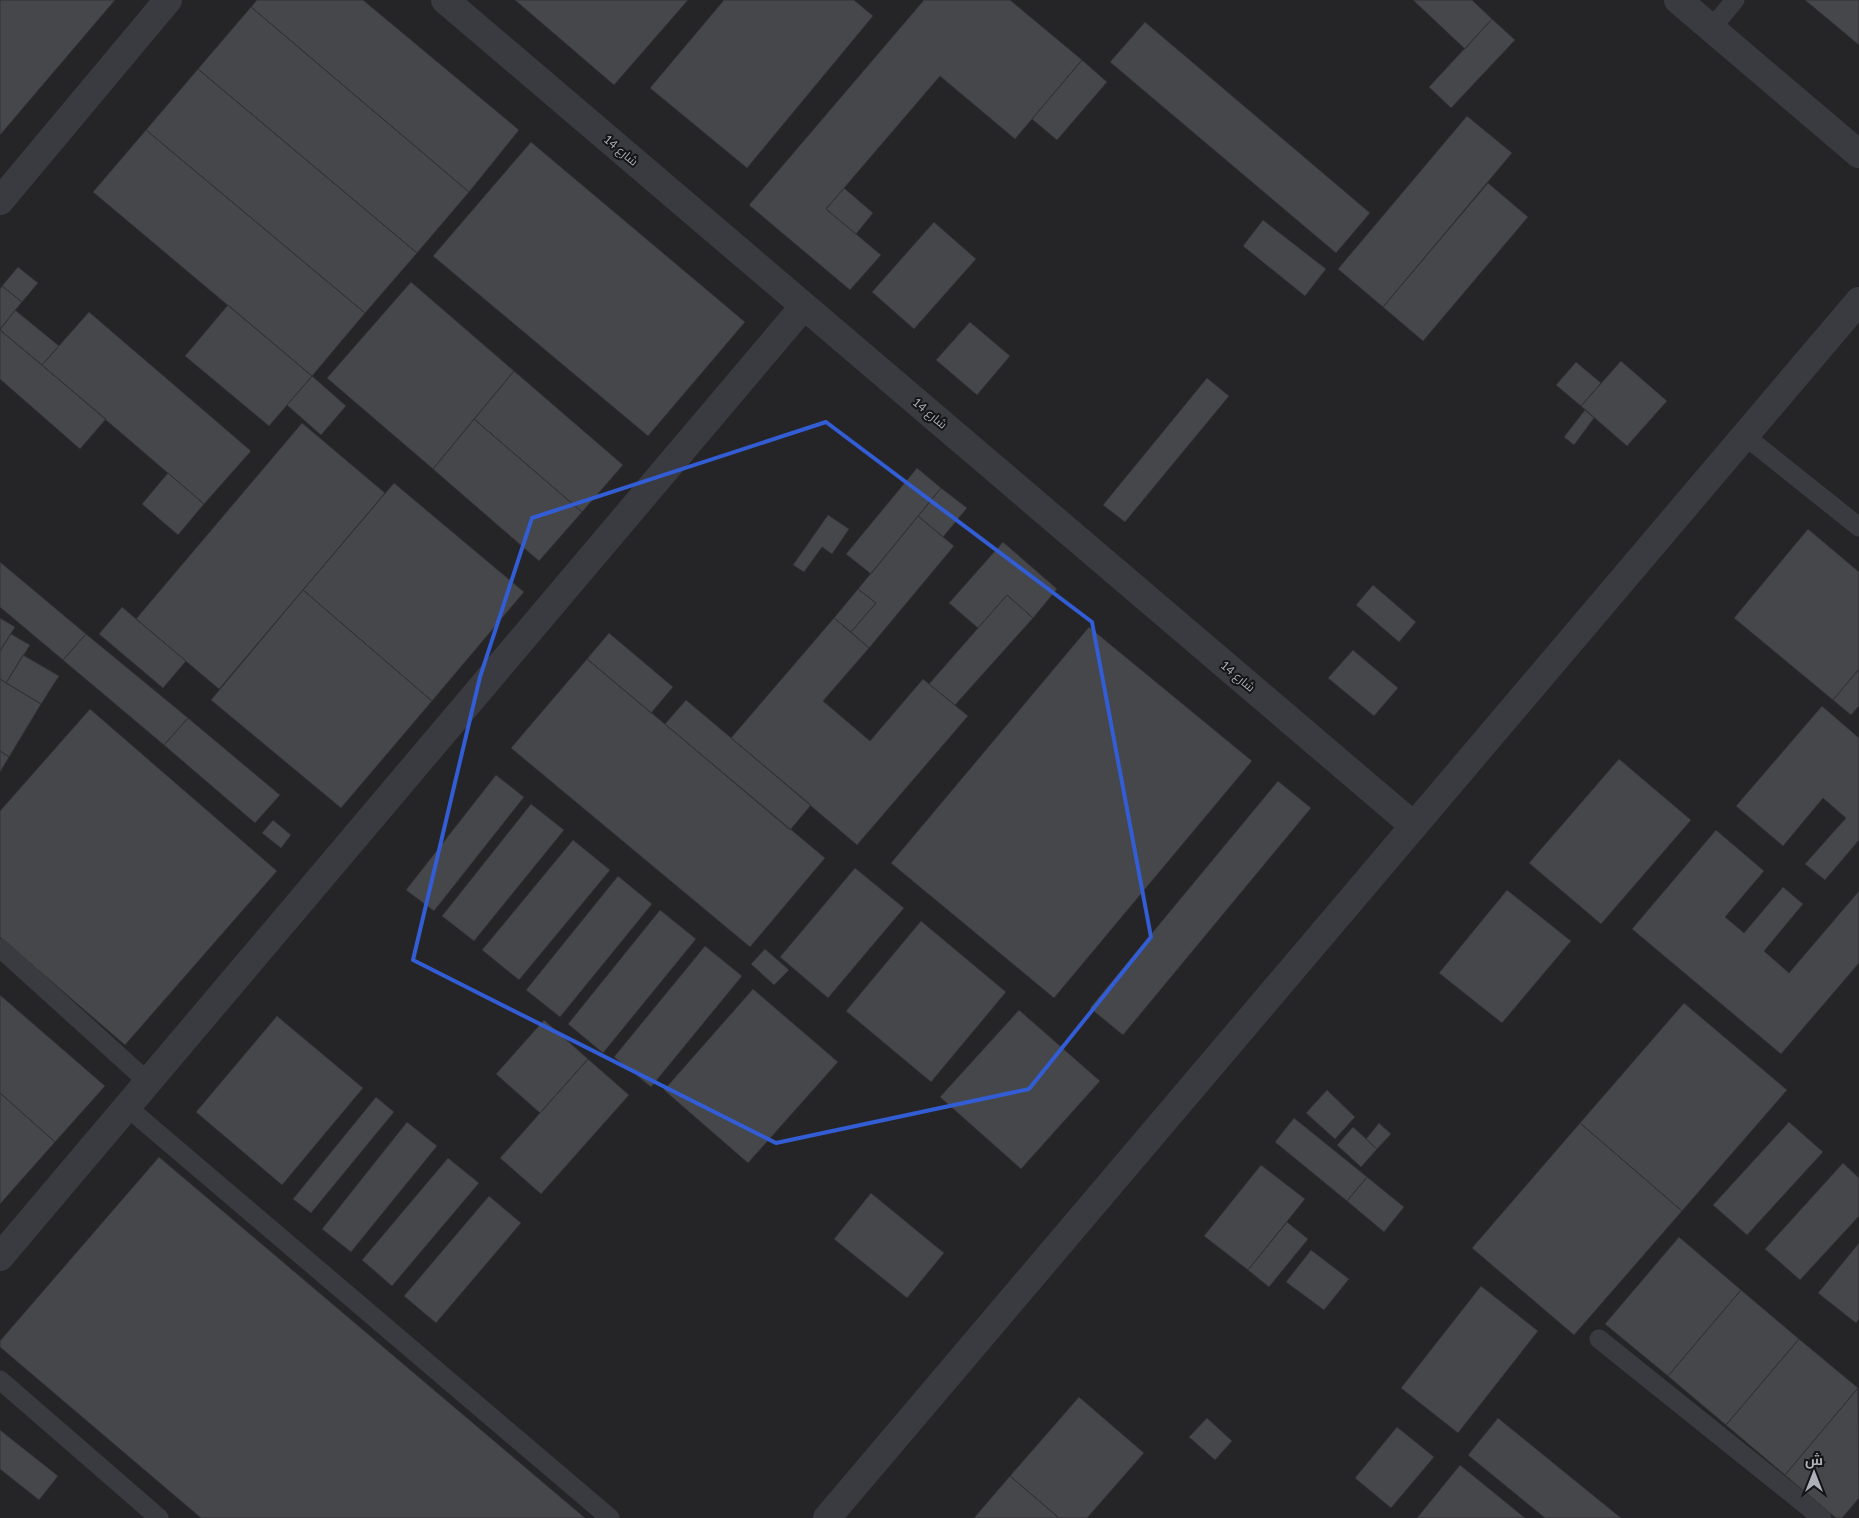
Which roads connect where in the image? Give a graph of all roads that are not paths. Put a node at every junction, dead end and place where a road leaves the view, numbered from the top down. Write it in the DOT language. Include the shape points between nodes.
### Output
graph roads {
  1 [pos="168,0"];
  2 [pos="446,0"];
  3 [pos="1678,0"];
  4 [pos="1735,0"];
  5 [pos="1711,29"];
  6 [pos="1859,154"];
  7 [pos="0,201"];
  8 [pos="1859,301"];
  9 [pos="804,306"];
  10 [pos="1745,436"];
  11 [pos="1859,527"];
  12 [pos="1414,826"];
  13 [pos="0,948"];
  14 [pos="148,1082"];
  15 [pos="126,1107"];
  16 [pos="0,1256"];
  17 [pos="1600,1339"];
  18 [pos="0,1380"];
  19 [pos="160,1518"];
  20 [pos="610,1518"];
  21 [pos="828,1518"];
  22 [pos="1822,1518"];
  1 -- 7 [label="street"];
  2 -- 9 [label="street, شارع 14"];
  3 -- 5 [label="street"];
  4 -- 5 [label="lane"];
  5 -- 6 [label="street"];
  8 -- 10 [label="street"];
  9 -- 12 [label="street, شارع 14"];
  9 -- 14 [label="street"];
  10 -- 11 [label="lane"];
  10 -- 12 [label="street"];
  12 -- 21 [label="street"];
  13 -- 14 [label="lane"];
  14 -- 15 [label="street"];
  15 -- 16 [label="street"];
  15 -- 20 [label="lane"];
  17 -- 22 [label="lane"];
  18 -- 19 [label="lane"];
}
